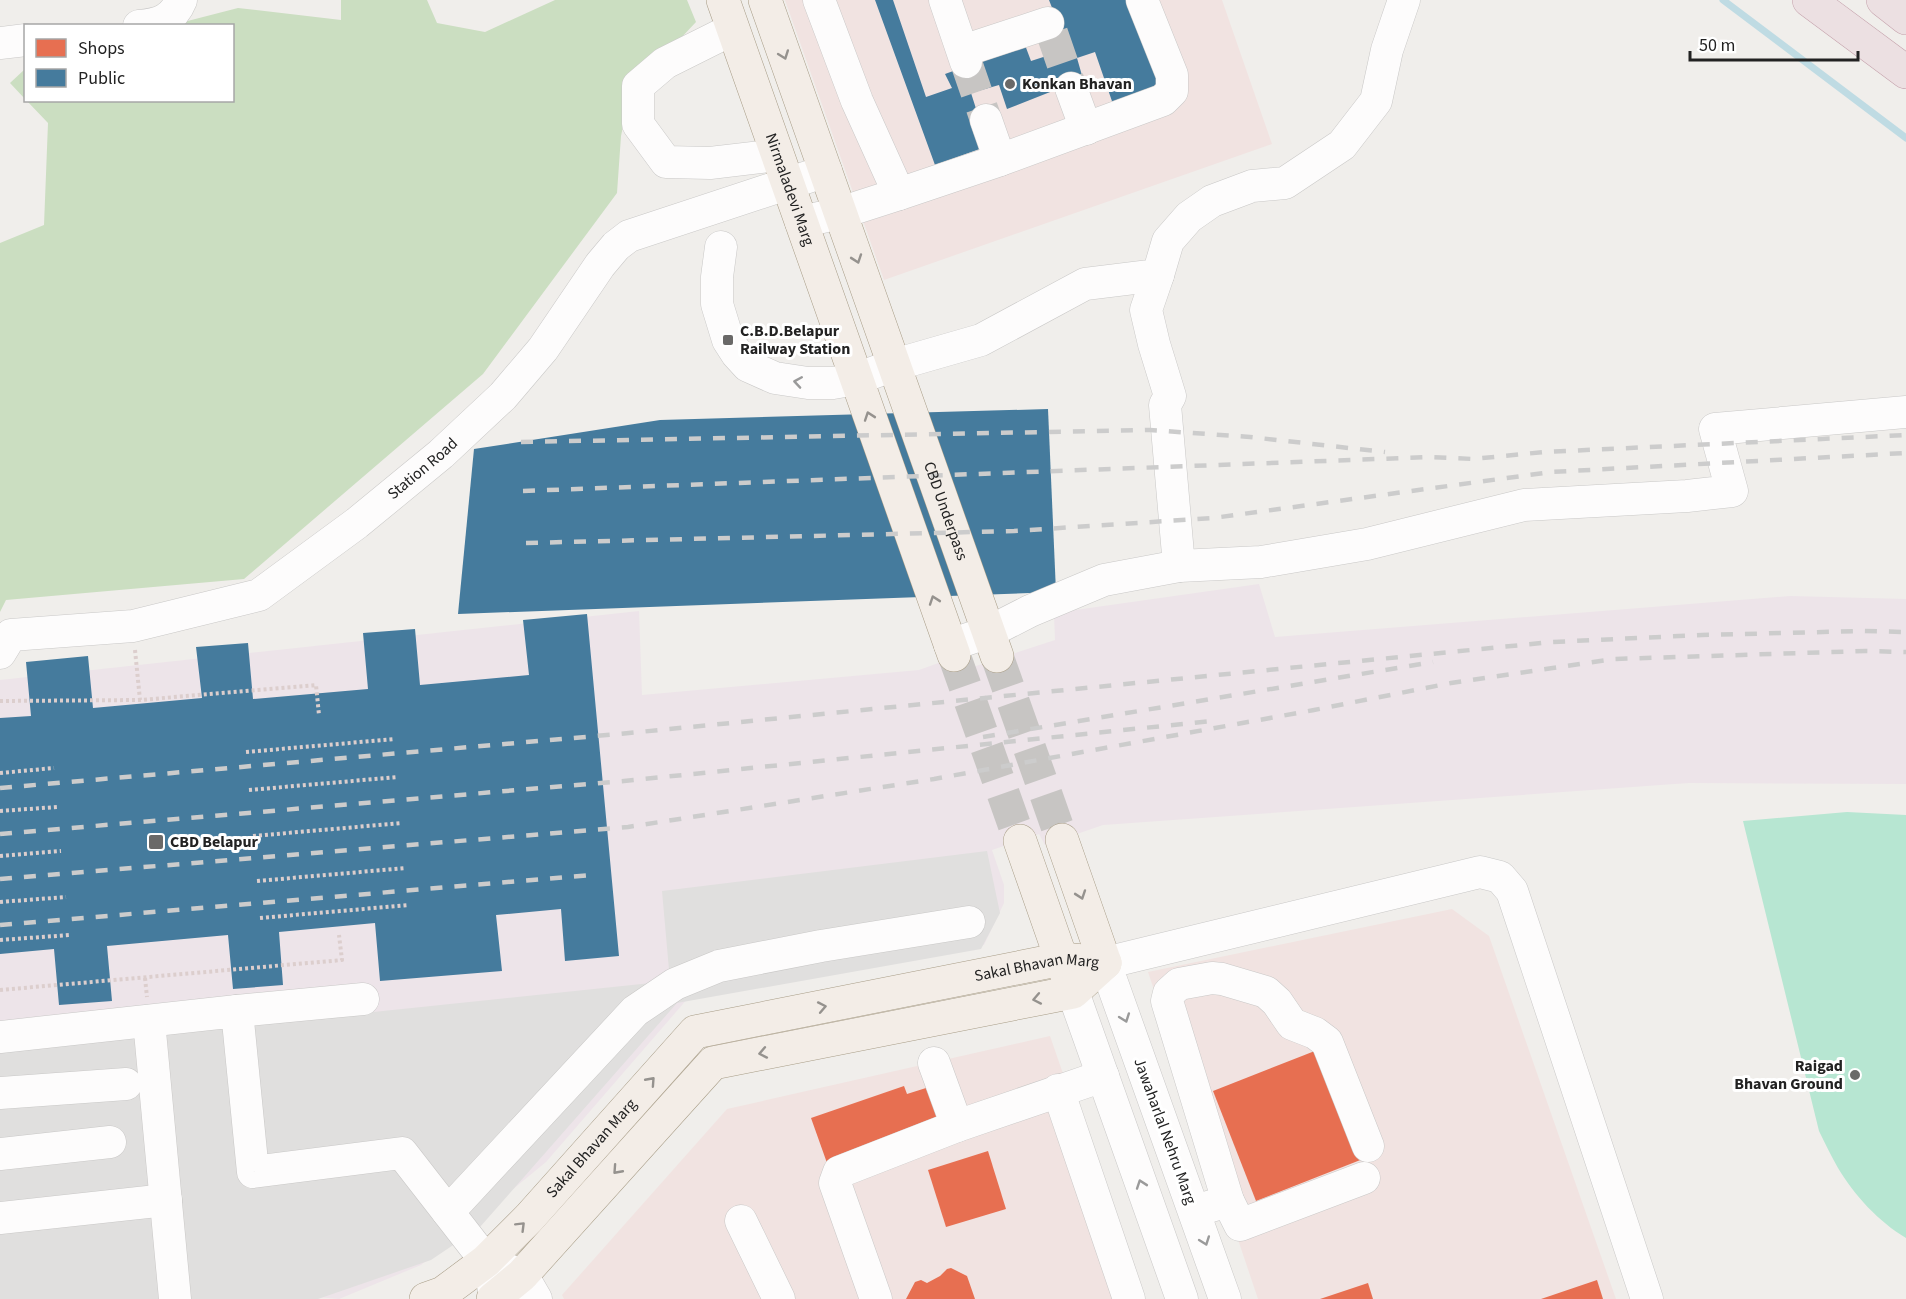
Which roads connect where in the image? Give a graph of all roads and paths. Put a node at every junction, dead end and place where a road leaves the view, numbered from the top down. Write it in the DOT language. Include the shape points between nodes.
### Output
graph roads {
  1 [pos="181,0"];
  2 [pos="765,0"];
  3 [pos="819,0"];
  4 [pos="945,0"];
  5 [pos="1142,0"];
  6 [pos="1404,0"];
  7 [pos="1809,0"];
  8 [pos="1883,0"];
  9 [pos="728,14"];
  10 [pos="1906,18"];
  11 [pos="1046,19"];
  12 [pos="154,24"];
  13 [pos="24,40"];
  14 [pos="0,43"];
  15 [pos="1906,72"];
  16 [pos="1071,88"];
  17 [pos="986,120"];
  18 [pos="1086,129"];
  19 [pos="1000,160"];
  20 [pos="782,169"];
  21 [pos="826,171"];
  22 [pos="899,194"];
  23 [pos="840,213"];
  24 [pos="801,222"];
  25 [pos="721,247"];
  26 [pos="1158,274"];
  27 [pos="894,365"];
  28 [pos="856,379"];
  29 [pos="1906,412"];
  30 [pos="1179,566"];
  31 [pos="133,626"];
  32 [pos="993,644"];
  33 [pos="952,650"];
  34 [pos="0,653"];
  35 [pos="140,700"];
  36 [pos="0,701"];
  37 [pos="319,715"];
  38 [pos="395,739"];
  39 [pos="246,752"];
  40 [pos="54,768"];
  41 [pos="0,773"];
  42 [pos="398,777"];
  43 [pos="249,790"];
  44 [pos="57,807"];
  45 [pos="0,811"];
  46 [pos="402,823"];
  47 [pos="253,836"];
  48 [pos="1062,840"];
  49 [pos="1020,841"];
  50 [pos="61,851"];
  51 [pos="0,856"];
  52 [pos="406,868"];
  53 [pos="257,881"];
  54 [pos="66,897"];
  55 [pos="0,902"];
  56 [pos="409,905"];
  57 [pos="260,918"];
  58 [pos="969,922"];
  59 [pos="69,934"];
  60 [pos="339,935"];
  61 [pos="0,940"];
  62 [pos="1062,959"];
  63 [pos="1105,963"];
  64 [pos="0,990"];
  65 [pos="1073,992"];
  66 [pos="363,999"];
  67 [pos="237,1011"];
  68 [pos="149,1021"];
  69 [pos="0,1037"];
  70 [pos="934,1063"];
  71 [pos="1103,1076"];
  72 [pos="1192,1082"];
  73 [pos="126,1084"];
  74 [pos="1058,1090"];
  75 [pos="0,1093"];
  76 [pos="1152,1094"];
  77 [pos="957,1126"];
  78 [pos="110,1142"];
  79 [pos="1368,1146"];
  80 [pos="0,1154"];
  81 [pos="1364,1178"];
  82 [pos="166,1200"];
  83 [pos="1228,1201"];
  84 [pos="1194,1211"];
  85 [pos="448,1212"];
  86 [pos="0,1218"];
  87 [pos="741,1221"];
  88 [pos="1156,1225"];
  89 [pos="486,1261"];
  90 [pos="529,1287"];
  91 [pos="495,1298"];
  92 [pos="175,1299"];
  93 [pos="426,1299"];
  94 [pos="779,1299"];
  95 [pos="876,1299"];
  96 [pos="1129,1299"];
  97 [pos="1182,1299"];
  98 [pos="1225,1299"];
  99 [pos="1647,1299"];
  1 -- 12 [label="street" via="173,14"];
  2 -- 21 [label="main road, one-way"];
  3 -- 22 [label="street" via="857,101"];
  4 -- 11 [label="street" via="964,57"];
  5 -- 18 [label="street" via="1172,75 1172,91 1163,100"];
  6 -- 26 [label="street" via="1386,50 1376,101 1342,145 1285,183 1252,186 1212,201 1168,241"];
  7 -- 15 [label="highway"];
  8 -- 10 [label="highway"];
  9 -- 20 [label="main road, Nirmaladevi Marg"];
  9 -- 20 [label="street" via="638,86 638,124 666,162"];
  13 -- 14 [label="street"];
  16 -- 18 [label="street"];
  17 -- 19 [label="street"];
  18 -- 19 [label="street"];
  19 -- 22 [label="street"];
  20 -- 21 [label="street"];
  20 -- 24 [label="main road, Nirmaladevi Marg"];
  20 -- 31 [label="street, Station Road" via="629,236 616,246 543,349 504,396 357,523 259,595"];
  21 -- 23 [label="main road"];
  22 -- 23 [label="street"];
  23 -- 24 [label="street"];
  23 -- 27 [label="main road, one-way"];
  24 -- 28 [label="main road, Nirmaladevi Marg"];
  28 -- 25 [label="street, one-way" via="808,383 775,378 748,366 728,340 717,304"];
  26 -- 27 [label="street" via="1085,284 981,340"];
  26 -- 30 [label="street" via="1146,310 1170,396 1165,405"];
  27 -- 28 [label="street"];
  27 -- 32 [label="main road, CBD Underpass"];
  33 -- 28 [label="main road, one-way"];
  29 -- 30 [label="street" via="1715,429 1732,491 1524,505 1367,544 1261,562"];
  30 -- 32 [label="street" via="1104,580 1030,611"];
  31 -- 34 [label="street, Station Road" via="11,635"];
  31 -- 35 [label="path"];
  32 -- 33 [label="street"];
  35 -- 36 [label="path"];
  35 -- 37 [label="path" via="315,685"];
  38 -- 39 [label="path"];
  40 -- 41 [label="path"];
  42 -- 43 [label="path"];
  44 -- 45 [label="path"];
  46 -- 47 [label="path"];
  48 -- 63 [label="main road, one-way"];
  49 -- 62 [label="main road"];
  50 -- 51 [label="path"];
  52 -- 53 [label="path"];
  54 -- 55 [label="path"];
  56 -- 57 [label="path"];
  58 -- 85 [label="street" via="719,966 675,984 635,1011"];
  59 -- 61 [label="path"];
  60 -- 64 [label="path" via="342,960"];
  62 -- 63 [label="main road, Sakal Bhavan Marg"];
  62 -- 65 [label="main road"];
  89 -- 62 [label="main road, Sakal Bhavan Marg, one-way" via="530,1218 695,1032"];
  63 -- 65 [label="main road, Sakal Bhavan Marg"];
  63 -- 76 [label="street, Jawaharlal Nehru Marg, one-way"];
  63 -- 99 [label="street" via="1480,872 1500,877 1512,891"];
  65 -- 71 [label="street"];
  65 -- 90 [label="main road, Sakal Bhavan Marg, one-way" via="713,1063"];
  66 -- 67 [label="street"];
  67 -- 68 [label="street"];
  67 -- 85 [label="street" via="253,1172 402,1153"];
  68 -- 69 [label="street"];
  68 -- 82 [label="street"];
  70 -- 77 [label="street"];
  71 -- 74 [label="street"];
  88 -- 71 [label="street, one-way"];
  72 -- 76 [label="street"];
  72 -- 79 [label="street" via="1167,1001 1169,993 1179,984 1212,978 1266,992 1292,1024 1327,1042"];
  72 -- 83 [label="street"];
  73 -- 75 [label="street"];
  74 -- 77 [label="street"];
  74 -- 96 [label="street"];
  76 -- 84 [label="street, Jawaharlal Nehru Marg"];
  77 -- 95 [label="street" via="839,1172 834,1184"];
  78 -- 80 [label="street"];
  81 -- 83 [label="street" via="1240,1225"];
  82 -- 86 [label="street"];
  82 -- 92 [label="street"];
  83 -- 84 [label="street"];
  84 -- 88 [label="street"];
  84 -- 98 [label="street, Jawaharlal Nehru Marg, one-way"];
  85 -- 89 [label="street"];
  87 -- 94 [label="street"];
  88 -- 97 [label="street"];
  89 -- 90 [label="street"];
  89 -- 91 [label="street"];
  89 -- 93 [label="main road, Sakal Bhavan Marg" via="442,1293"];
  90 -- 91 [label="main road, Sakal Bhavan Marg"];
}
